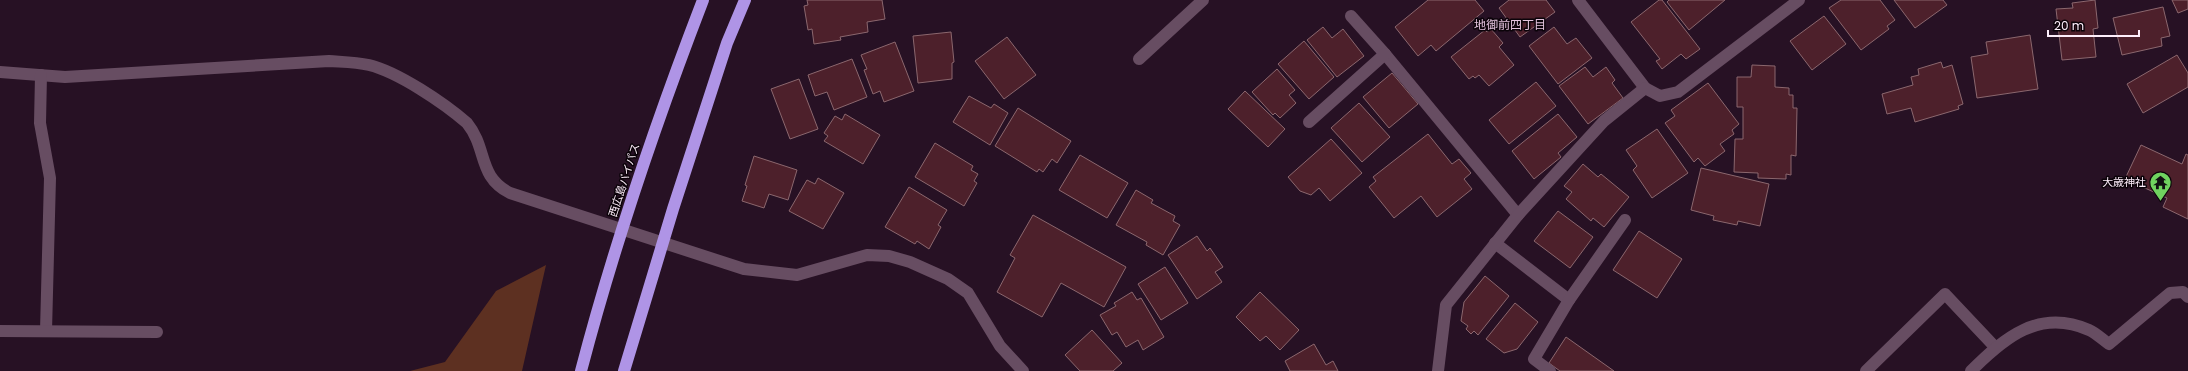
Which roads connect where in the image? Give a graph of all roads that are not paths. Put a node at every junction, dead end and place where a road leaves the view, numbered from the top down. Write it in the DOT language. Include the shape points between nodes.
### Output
graph roads {
  1 [pos="703,0"];
  2 [pos="745,0"];
  3 [pos="1203,0"];
  4 [pos="1578,0"];
  5 [pos="1799,0"];
  6 [pos="1351,16"];
  7 [pos="1385,54"];
  8 [pos="1140,59"];
  9 [pos="0,72"];
  10 [pos="41,75"];
  11 [pos="1645,88"];
  12 [pos="1309,122"];
  13 [pos="1518,215"];
  14 [pos="1624,220"];
  15 [pos="622,229"];
  16 [pos="663,242"];
  17 [pos="1495,243"];
  18 [pos="2188,297"];
  19 [pos="1570,300"];
  20 [pos="0,331"];
  21 [pos="46,332"];
  22 [pos="157,332"];
  23 [pos="1995,347"];
  24 [pos="581,371"];
  25 [pos="624,371"];
  26 [pos="1023,371"];
  27 [pos="1438,371"];
  28 [pos="1550,371"];
  29 [pos="1866,371"];
  30 [pos="1971,371"];
  1 -- 15 [label="highway, 西広島バイパス" via="673,78"];
  2 -- 16 [label="highway" via="727,43"];
  3 -- 8 [label="street"];
  4 -- 11 [label="street"];
  5 -- 11 [label="street" via="1678,92 1660,96"];
  6 -- 7 [label="street"];
  7 -- 12 [label="street"];
  7 -- 13 [label="street"];
  9 -- 10 [label="street"];
  10 -- 15 [label="street" via="66,77 328,61 370,65 407,82 467,123 474,132 491,179 499,188"];
  10 -- 21 [label="street" via="40,123 50,178"];
  11 -- 13 [label="street" via="1604,121"];
  13 -- 17 [label="street"];
  14 -- 19 [label="street"];
  15 -- 16 [label="street"];
  15 -- 24 [label="highway, 西広島バイパス"];
  16 -- 25 [label="highway"];
  16 -- 26 [label="street" via="735,267 790,275 803,274 867,255 889,256 910,262 948,278 968,293 1000,346"];
  17 -- 19 [label="street"];
  17 -- 27 [label="street" via="1446,305"];
  18 -- 23 [label="street" via="2183,292 2170,293 2109,344 2090,330 2067,323 2041,323"];
  19 -- 28 [label="street" via="1534,359"];
  20 -- 21 [label="street"];
  21 -- 22 [label="street"];
  23 -- 29 [label="street" via="1945,294"];
  23 -- 30 [label="street"];
}
